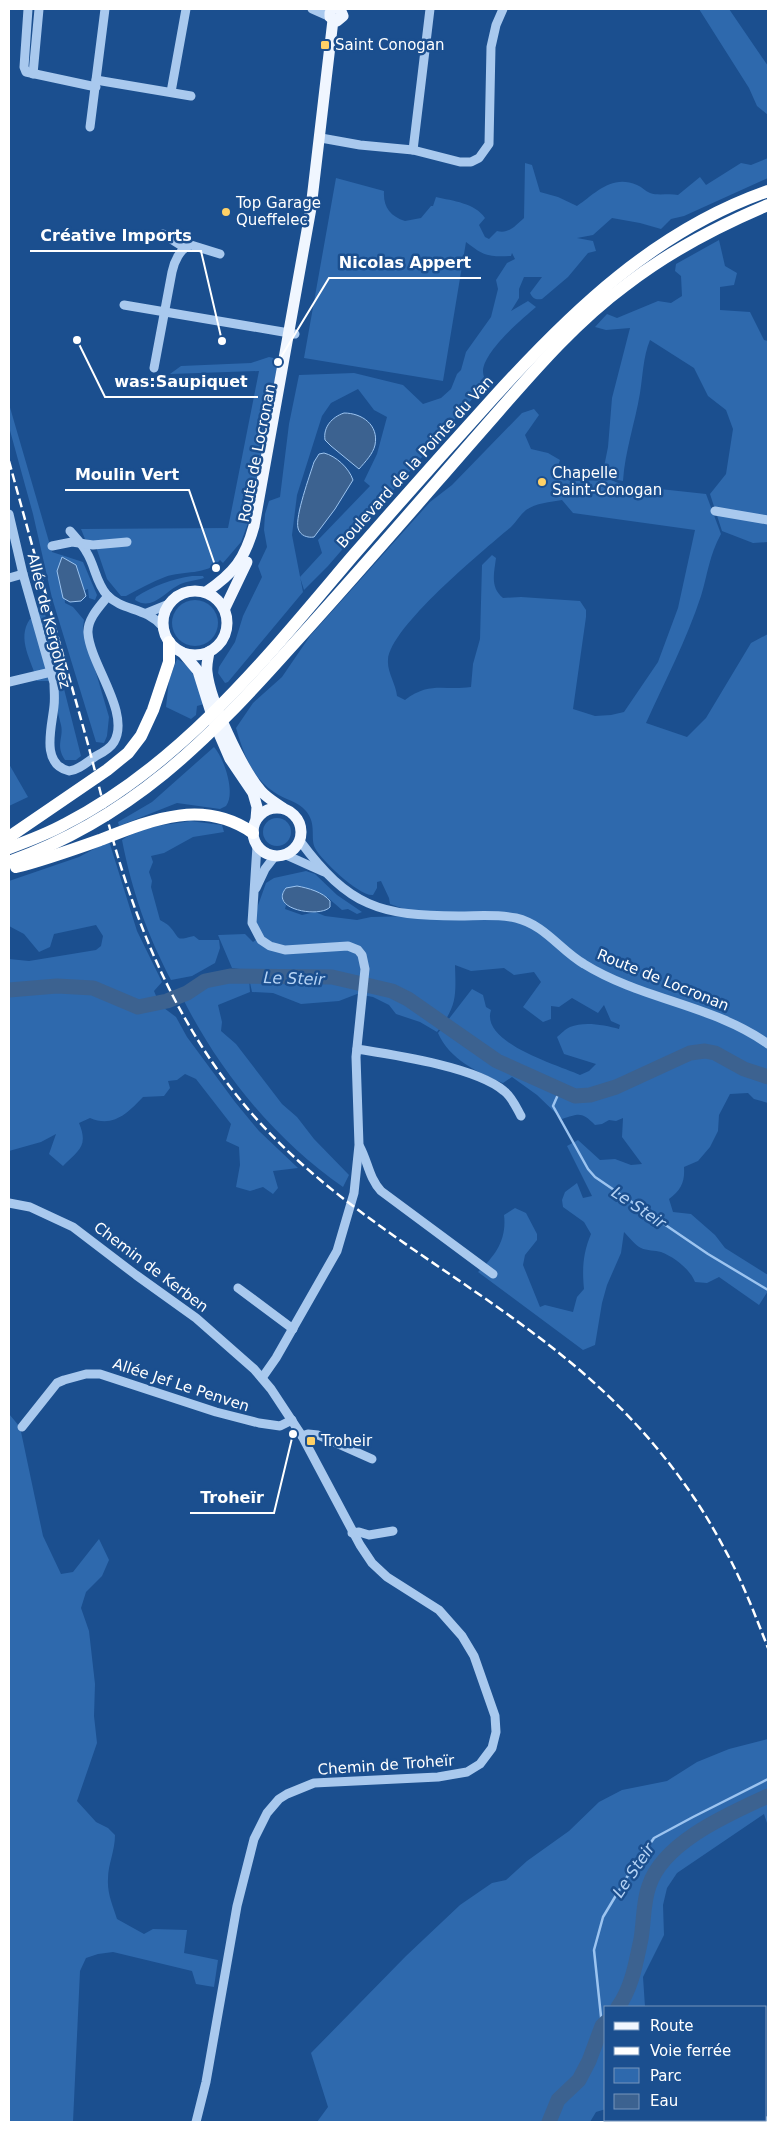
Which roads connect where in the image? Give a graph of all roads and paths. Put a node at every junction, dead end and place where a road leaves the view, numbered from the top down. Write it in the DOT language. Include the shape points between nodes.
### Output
graph roads {
  1 [pos="28,9"];
  2 [pos="39,9"];
  3 [pos="105,9"];
  4 [pos="186,9"];
  5 [pos="312,9"];
  6 [pos="430,9"];
  7 [pos="503,9"];
  8 [pos="337,13"];
  9 [pos="33,74"];
  10 [pos="96,83"];
  11 [pos="171,92"];
  12 [pos="191,96"];
  13 [pos="90,127"];
  14 [pos="320,138"];
  15 [pos="413,150"];
  16 [pos="768,191"];
  17 [pos="768,205"];
  18 [pos="163,234"];
  19 [pos="185,248"];
  20 [pos="220,254"];
  21 [pos="124,305"];
  22 [pos="164,312"];
  23 [pos="292,334"];
  24 [pos="154,368"];
  25 [pos="715,511"];
  26 [pos="9,514"];
  27 [pos="768,520"];
  28 [pos="70,531"];
  29 [pos="127,542"];
  30 [pos="81,544"];
  31 [pos="52,546"];
  32 [pos="23,574"];
  33 [pos="9,578"];
  34 [pos="206,592"];
  35 [pos="108,596"];
  36 [pos="169,604"];
  37 [pos="224,608"];
  38 [pos="147,613"];
  39 [pos="163,627"];
  40 [pos="169,642"];
  41 [pos="209,652"];
  42 [pos="183,653"];
  43 [pos="51,672"];
  44 [pos="9,682"];
  45 [pos="282,808"];
  46 [pos="256,819"];
  47 [pos="253,833"];
  48 [pos="9,837"];
  49 [pos="300,841"];
  50 [pos="257,846"];
  51 [pos="9,848"];
  52 [pos="280,856"];
  53 [pos="9,862"];
  54 [pos="9,869"];
  55 [pos="328,874"];
  56 [pos="254,893"];
  57 [pos="768,1044"];
  58 [pos="357,1049"];
  59 [pos="521,1116"];
  60 [pos="359,1145"];
  61 [pos="9,1203"];
  62 [pos="493,1274"];
  63 [pos="238,1288"];
  64 [pos="293,1329"];
  65 [pos="262,1378"];
  66 [pos="292,1420"];
  67 [pos="22,1427"];
  68 [pos="302,1436"];
  69 [pos="372,1459"];
  70 [pos="393,1531"];
  71 [pos="352,1533"];
  72 [pos="196,2122"];
  1 -- 9 [label="street" via="24,70"];
  2 -- 9 [label="street"];
  3 -- 10 [label="street"];
  4 -- 11 [label="street"];
  5 -- 8 [label="street"];
  6 -- 15 [label="street"];
  7 -- 15 [label="street" via="491,47 490,132 485,152 467,163"];
  8 -- 14 [label="main road, Route de Locronan"];
  9 -- 10 [label="street"];
  10 -- 11 [label="street"];
  10 -- 13 [label="street"];
  11 -- 12 [label="street"];
  14 -- 15 [label="street"];
  14 -- 23 [label="main road, Route de Locronan"];
  16 -- 51 [label="highway, Boulevard de la Pointe du Van" via="732,205 671,237 615,277 543,344 204,722 149,770 115,794 53,830"];
  17 -- 53 [label="highway, Boulevard de la Pointe du Van" via="688,243 626,284 585,320 549,355 209,735 157,780 99,820 54,844"];
  18 -- 19 [label="street"];
  19 -- 20 [label="street" via="190,245"];
  19 -- 22 [label="street" via="173,266"];
  21 -- 22 [label="street"];
  22 -- 23 [label="street"];
  22 -- 24 [label="street"];
  23 -- 34 [label="main road, Route de Locronan" via="252,535 238,566"];
  23 -- 37 [label="main road, Route de Locronan" via="260,526 251,553"];
  25 -- 27 [label="street"];
  26 -- 32 [label="street, Allée de Kergolvez"];
  28 -- 30 [label="street"];
  29 -- 30 [label="street, Allée de Kergolvez"];
  30 -- 31 [label="street, Allée de Kergolvez"];
  30 -- 35 [label="street"];
  32 -- 33 [label="street"];
  32 -- 43 [label="street, Allée de Kergolvez"];
  34 -- 36 [label="main road" via="186,592"];
  34 -- 37 [label="main road"];
  35 -- 38 [label="street" via="122,605"];
  35 -- 43 [label="street, Allée de Kergolvez" via="95,613 88,632 96,663 117,714 116,735 106,750 73,770 64,770 50,753 55,695"];
  36 -- 38 [label="street"];
  36 -- 39 [label="main road"];
  37 -- 41 [label="main road" via="228,618 227,633 217,648"];
  38 -- 39 [label="street"];
  39 -- 40 [label="main road"];
  40 -- 42 [label="main road"];
  40 -- 48 [label="highway" via="167,669 145,727 128,753"];
  41 -- 42 [label="main road" via="201,655"];
  41 -- 45 [label="main road" via="206,665 209,682 230,740 258,787"];
  42 -- 46 [label="main road" via="198,672 230,759 253,793"];
  43 -- 44 [label="street"];
  45 -- 46 [label="main road" via="266,810"];
  45 -- 49 [label="main road" via="298,819 302,833"];
  46 -- 47 [label="main road"];
  47 -- 50 [label="main road"];
  47 -- 54 [label="highway" via="227,818 195,815 162,818"];
  49 -- 52 [label="main road" via="295,850"];
  49 -- 55 [label="street, Route de Locronan"];
  50 -- 52 [label="main road" via="262,851"];
  50 -- 56 [label="street"];
  52 -- 55 [label="street, Route de Locronan"];
  52 -- 56 [label="street" via="262,874"];
  55 -- 57 [label="street, Route de Locronan" via="360,899 385,910 426,916 504,916 526,921 601,974 738,1026"];
  56 -- 58 [label="street" via="252,923 257,936 265,944 293,950 348,946 362,954 365,969"];
  58 -- 59 [label="street" via="428,1062 478,1078 506,1092"];
  58 -- 60 [label="street"];
  60 -- 62 [label="street" via="372,1179 381,1191"];
  60 -- 64 [label="street" via="354,1193 342,1240"];
  61 -- 65 [label="street, Chemin de Kerben" via="30,1207 73,1227 211,1330"];
  63 -- 64 [label="street"];
  64 -- 65 [label="street"];
  65 -- 66 [label="street, Chemin de Troheïr"];
  66 -- 67 [label="street, Allée Jef Le Penven" via="280,1426 259,1424 93,1373 57,1383"];
  66 -- 68 [label="street, Chemin de Troheïr"];
  68 -- 69 [label="street" via="312,1433"];
  68 -- 71 [label="street, Chemin de Troheïr"];
  70 -- 71 [label="street" via="369,1535"];
  71 -- 72 [label="street, Chemin de Troheïr" via="379,1570 439,1610 469,1645 495,1716 492,1748 486,1758 467,1772 438,1777 314,1783 287,1794 267,1812 254,1839 236,1906 206,2082"];
}
